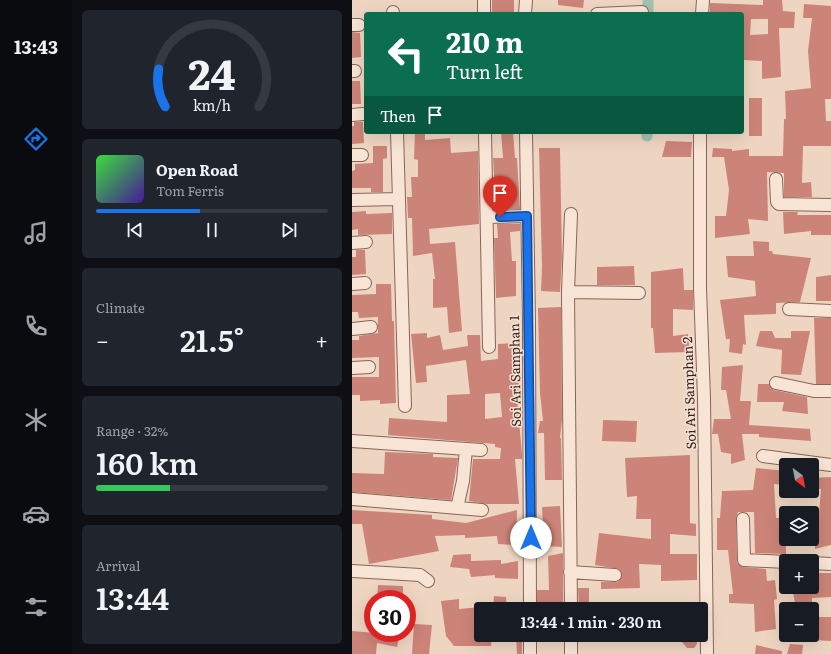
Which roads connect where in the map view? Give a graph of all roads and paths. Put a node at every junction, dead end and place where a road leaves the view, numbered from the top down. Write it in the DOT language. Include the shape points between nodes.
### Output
graph roads {
  1 [pos="484,0"];
  2 [pos="526,0"];
  3 [pos="703,0"];
  4 [pos="484,12"];
  5 [pos="525,12"];
  6 [pos="702,12"];
  7 [pos="397,134"];
  8 [pos="484,134"];
  9 [pos="526,134"];
  10 [pos="700,134"];
  11 [pos="776,179"];
  12 [pos="398,199"];
  13 [pos="352,200"];
  14 [pos="831,205"];
  15 [pos="571,214"];
  16 [pos="527,216"];
  17 [pos="487,217"];
  18 [pos="366,242"];
  19 [pos="352,243"];
  20 [pos="364,283"];
  21 [pos="352,284"];
  22 [pos="568,292"];
  23 [pos="639,293"];
  24 [pos="789,309"];
  25 [pos="831,311"];
  26 [pos="370,327"];
  27 [pos="352,328"];
  28 [pos="490,346"];
  29 [pos="369,366"];
  30 [pos="352,368"];
  31 [pos="776,382"];
  32 [pos="831,391"];
  33 [pos="404,406"];
  34 [pos="352,441"];
  35 [pos="466,449"];
  36 [pos="481,450"];
  37 [pos="763,456"];
  38 [pos="831,466"];
  39 [pos="352,499"];
  40 [pos="457,508"];
  41 [pos="482,510"];
  42 [pos="743,518"];
  43 [pos="779,562"];
  44 [pos="819,563"];
  45 [pos="831,564"];
  46 [pos="352,571"];
  47 [pos="570,572"];
  48 [pos="615,575"];
  49 [pos="428,581"];
  50 [pos="530,602"];
  51 [pos="571,602"];
  52 [pos="530,642"];
  53 [pos="571,642"];
  54 [pos="530,654"];
  55 [pos="571,654"];
  56 [pos="707,654"];
  1 -- 4 [label="street"];
  2 -- 5 [label="street"];
  3 -- 6 [label="street"];
  7 -- 12 [label="street"];
  8 -- 17 [label="street"];
  9 -- 16 [label="street, Soi Ari Samphan 1"];
  10 -- 56 [label="street, Soi Ari Samphan 2"];
  11 -- 14 [label="street" via="777,202 780,204"];
  12 -- 13 [label="street"];
  12 -- 33 [label="street"];
  15 -- 22 [label="street"];
  16 -- 17 [label="street"];
  16 -- 50 [label="street, Soi Ari Samphan 1"];
  17 -- 28 [label="street"];
  18 -- 19 [label="street"];
  20 -- 21 [label="street"];
  22 -- 23 [label="street"];
  22 -- 47 [label="street"];
  24 -- 25 [label="street"];
  26 -- 27 [label="street"];
  29 -- 30 [label="street"];
  31 -- 32 [label="street" via="814,391"];
  34 -- 35 [label="street"];
  35 -- 36 [label="street"];
  35 -- 40 [label="street"];
  37 -- 38 [label="street"];
  39 -- 40 [label="street"];
  40 -- 41 [label="street"];
  42 -- 43 [label="street" via="744,560"];
  44 -- 45 [label="street"];
  46 -- 49 [label="street" via="420,575"];
  47 -- 48 [label="street"];
  47 -- 51 [label="street"];
  52 -- 54 [label="street"];
  53 -- 55 [label="street"];
}
